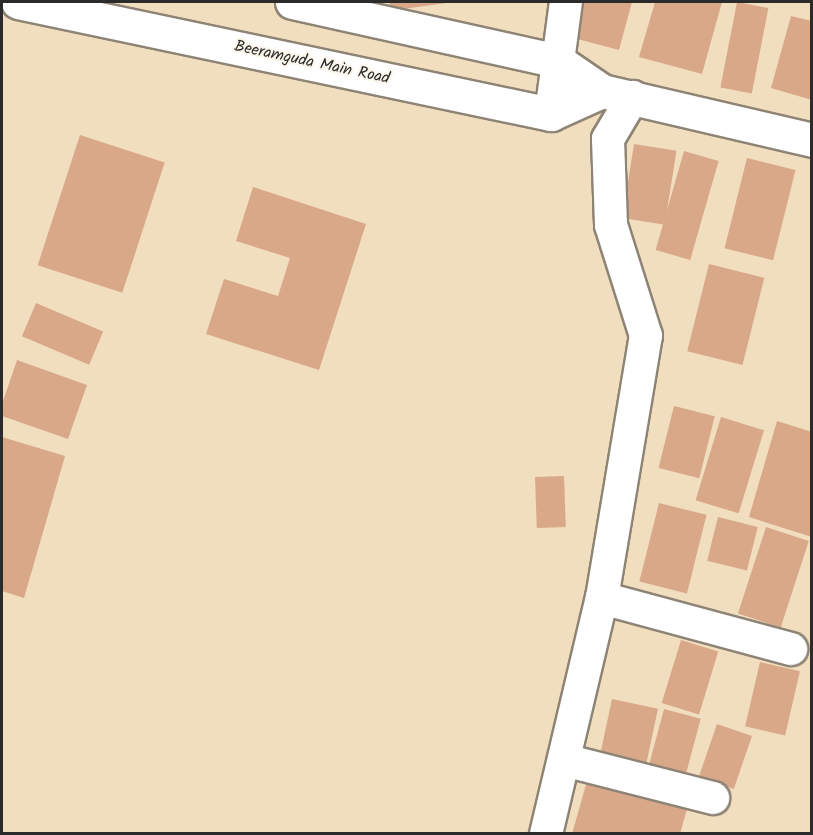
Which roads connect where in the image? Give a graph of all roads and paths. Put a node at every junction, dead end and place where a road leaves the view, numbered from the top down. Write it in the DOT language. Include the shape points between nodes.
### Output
graph roads {
  1 [pos="18,2"];
  2 [pos="292,2"];
  3 [pos="566,2"];
  4 [pos="381,11"];
  5 [pos="558,61"];
  6 [pos="618,94"];
  7 [pos="550,114"];
  8 [pos="812,140"];
  9 [pos="602,598"];
  10 [pos="791,649"];
  11 [pos="564,760"];
  12 [pos="713,798"];
  13 [pos="546,834"];
  1 -- 7 [label="main road, Beeramguda Main Road"];
  2 -- 4 [label="main road"];
  3 -- 5 [label="street"];
  4 -- 5 [label="main road"];
  5 -- 6 [label="main road"];
  5 -- 7 [label="street"];
  6 -- 7 [label="main road"];
  6 -- 8 [label="main road"];
  6 -- 9 [label="street" via="608,139 611,225 646,336"];
  9 -- 10 [label="street"];
  9 -- 11 [label="street"];
  11 -- 12 [label="street"];
  11 -- 13 [label="street"];
}
